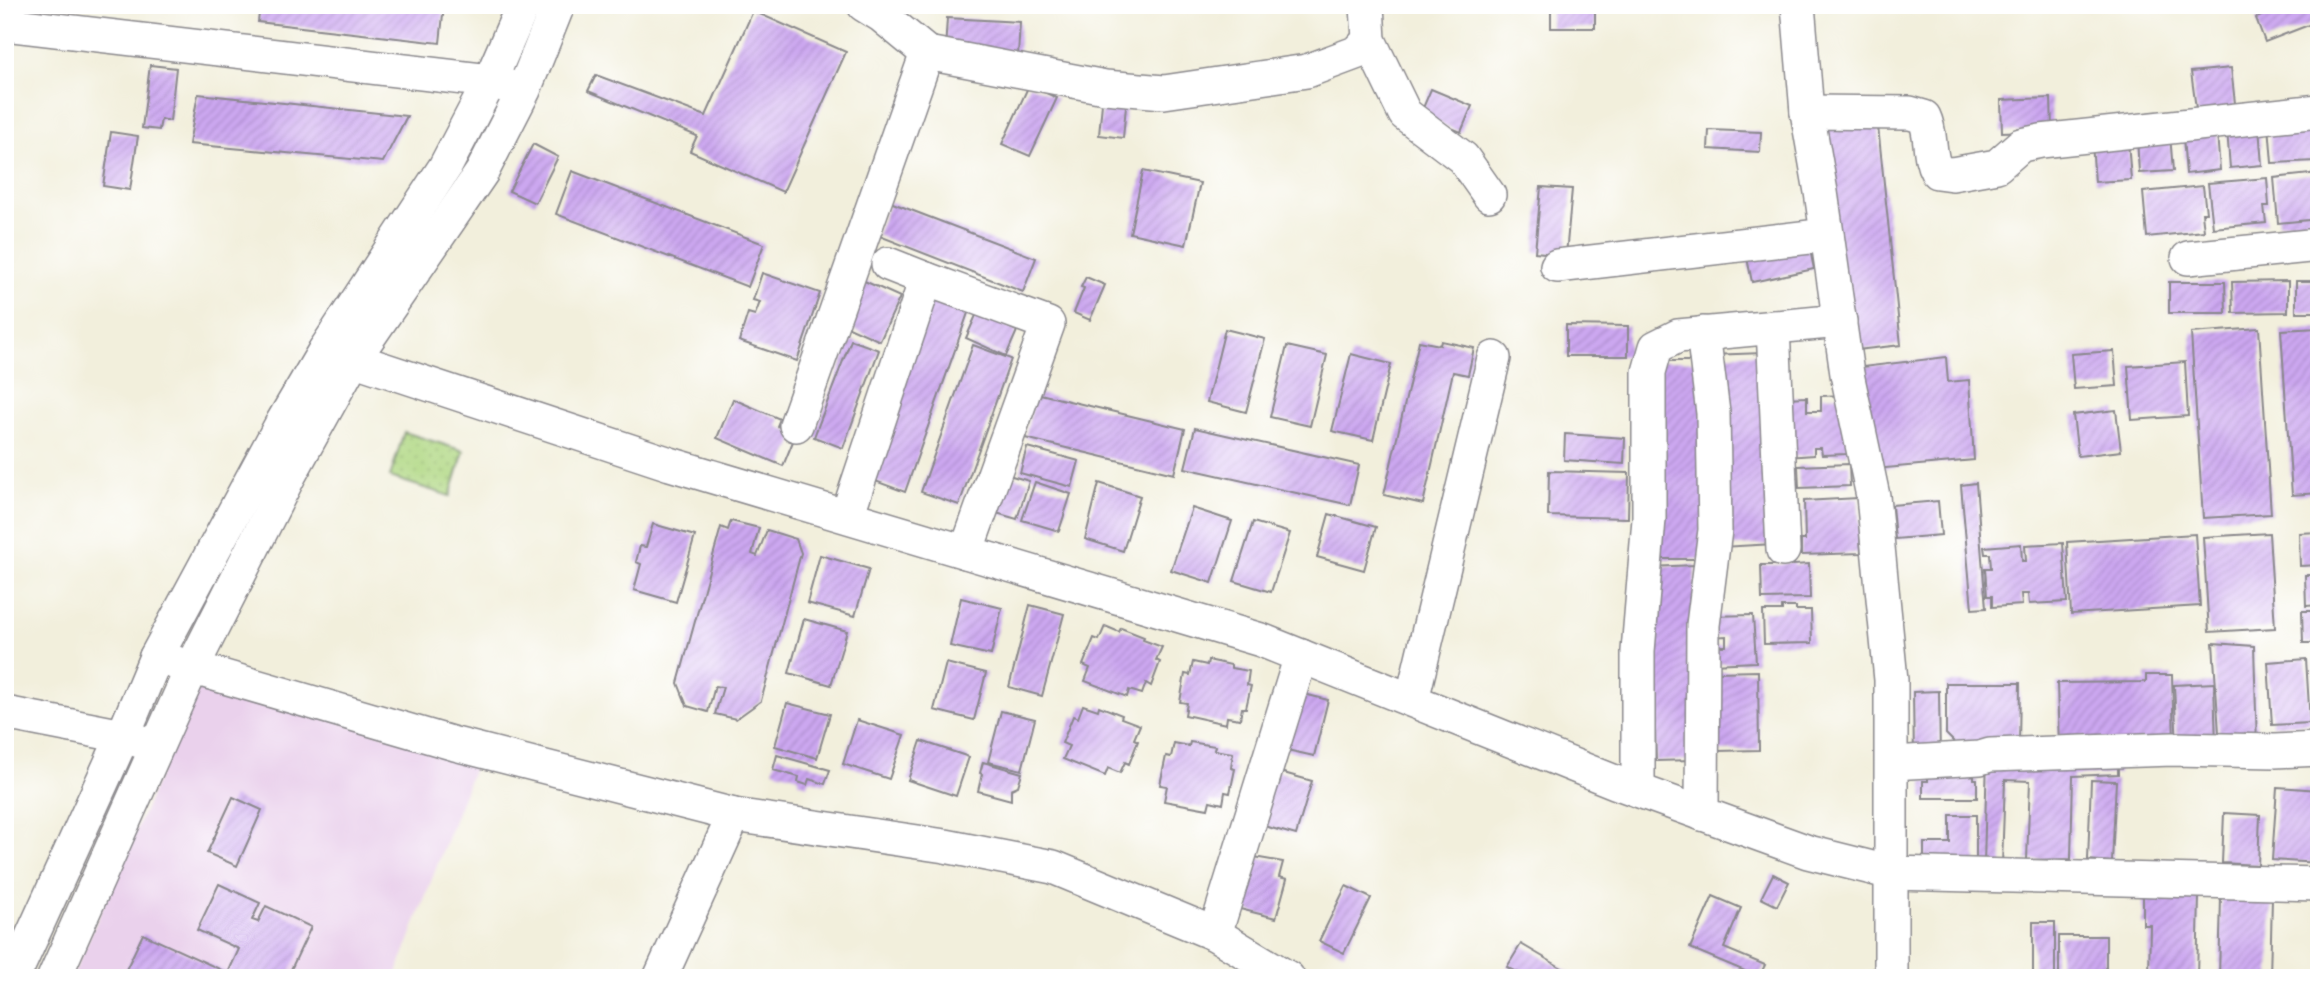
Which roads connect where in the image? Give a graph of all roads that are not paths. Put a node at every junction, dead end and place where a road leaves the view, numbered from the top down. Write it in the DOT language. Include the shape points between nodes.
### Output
graph roads {
  1 [pos="523,5"];
  2 [pos="558,5"];
  3 [pos="864,5"];
  4 [pos="1367,5"];
  5 [pos="1798,5"];
  6 [pos="5,24"];
  7 [pos="1370,40"];
  8 [pos="927,53"];
  9 [pos="490,81"];
  10 [pos="524,90"];
  11 [pos="2319,111"];
  12 [pos="1807,112"];
  13 [pos="1489,194"];
  14 [pos="1827,235"];
  15 [pos="2319,245"];
  16 [pos="2188,258"];
  17 [pos="888,264"];
  18 [pos="1557,266"];
  19 [pos="926,279"];
  20 [pos="1840,321"];
  21 [pos="1773,327"];
  22 [pos="1703,333"];
  23 [pos="339,355"];
  24 [pos="1494,358"];
  25 [pos="796,425"];
  26 [pos="847,516"];
  27 [pos="1783,550"];
  28 [pos="966,552"];
  29 [pos="1301,656"];
  30 [pos="156,657"];
  31 [pos="192,668"];
  32 [pos="1412,700"];
  33 [pos="5,713"];
  34 [pos="123,736"];
  35 [pos="159,747"];
  36 [pos="2319,749"];
  37 [pos="1892,763"];
  38 [pos="1637,790"];
  39 [pos="1702,814"];
  40 [pos="734,815"];
  41 [pos="1892,873"];
  42 [pos="2319,884"];
  43 [pos="1215,934"];
  44 [pos="13,978"];
  45 [pos="54,978"];
  46 [pos="660,978"];
  47 [pos="1289,978"];
  48 [pos="1891,978"];
  1 -- 9 [label="street"];
  2 -- 10 [label="street"];
  3 -- 8 [label="street"];
  4 -- 7 [label="street"];
  5 -- 12 [label="street"];
  6 -- 9 [label="street"];
  7 -- 8 [label="street" via="1358,52 1307,71 1164,92 1105,87"];
  7 -- 13 [label="street" via="1405,114 1463,158"];
  8 -- 25 [label="street"];
  9 -- 10 [label="street"];
  9 -- 23 [label="street"];
  10 -- 23 [label="street" via="482,172"];
  11 -- 12 [label="street" via="2041,141 2021,145 1997,166 1952,174 1937,172 1930,160 1930,130 1924,117"];
  12 -- 14 [label="street"];
  14 -- 18 [label="street"];
  14 -- 20 [label="street"];
  15 -- 16 [label="street"];
  17 -- 19 [label="street"];
  19 -- 26 [label="street"];
  19 -- 28 [label="street" via="1048,324"];
  20 -- 21 [label="street"];
  20 -- 37 [label="street" via="1873,496 1891,680"];
  21 -- 22 [label="street"];
  21 -- 27 [label="street"];
  22 -- 38 [label="street" via="1678,335 1656,347 1649,372"];
  22 -- 39 [label="street" via="1713,413 1715,530 1703,625"];
  23 -- 26 [label="street" via="670,464"];
  23 -- 30 [label="street" via="282,424"];
  23 -- 31 [label="street" via="290,474"];
  24 -- 32 [label="street"];
  26 -- 28 [label="street"];
  28 -- 29 [label="street"];
  29 -- 32 [label="street"];
  29 -- 43 [label="street"];
  30 -- 31 [label="street"];
  30 -- 34 [label="street"];
  31 -- 35 [label="street"];
  31 -- 40 [label="street" via="455,744"];
  32 -- 38 [label="street"];
  33 -- 34 [label="street"];
  34 -- 35 [label="street"];
  34 -- 44 [label="street"];
  35 -- 45 [label="street"];
  36 -- 37 [label="street" via="2016,754"];
  37 -- 41 [label="street"];
  38 -- 39 [label="street"];
  39 -- 41 [label="street" via="1808,852"];
  40 -- 43 [label="street" via="1053,867"];
  40 -- 46 [label="street"];
  41 -- 42 [label="street"];
  41 -- 48 [label="street"];
  43 -- 47 [label="street"];
}
